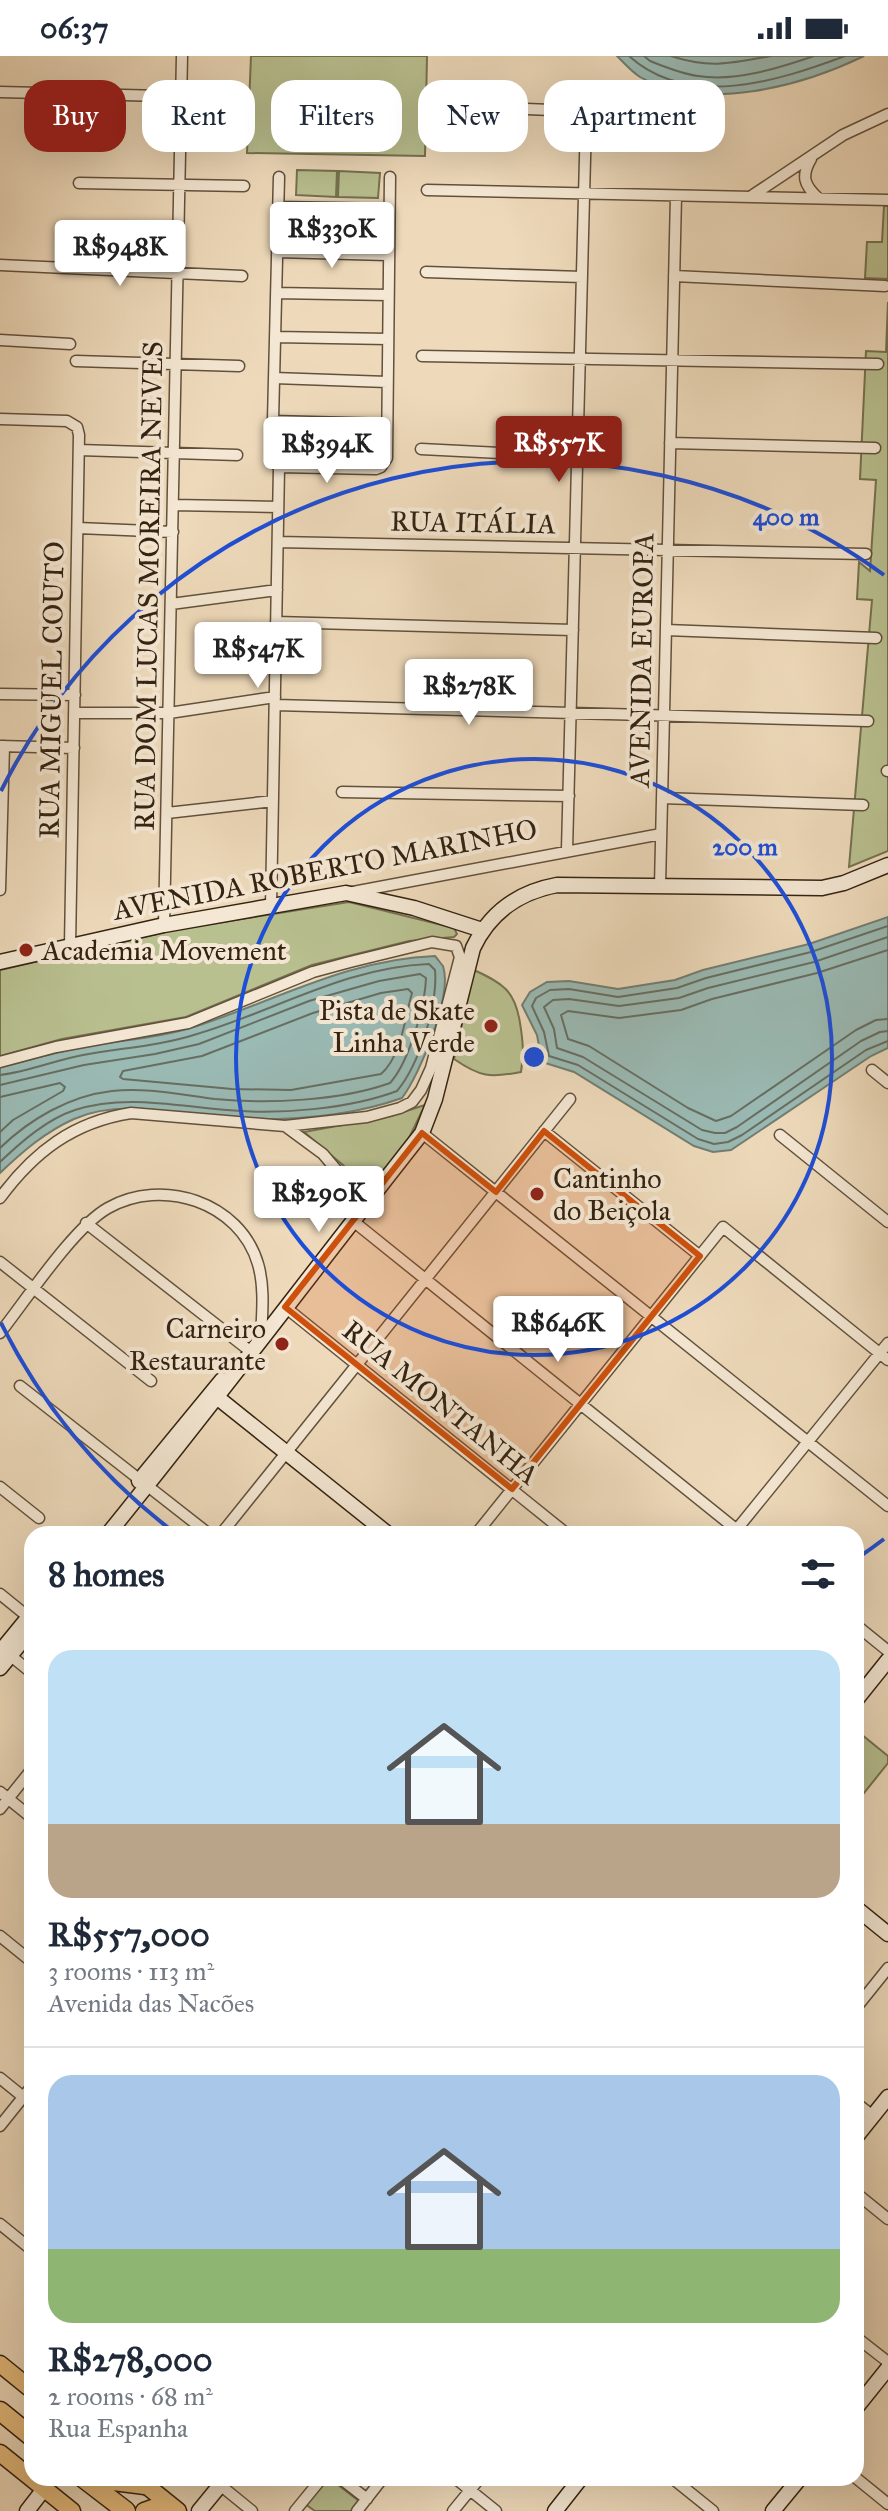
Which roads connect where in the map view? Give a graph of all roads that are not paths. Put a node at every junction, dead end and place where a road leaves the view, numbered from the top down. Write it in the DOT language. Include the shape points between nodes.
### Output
graph roads {
  1 [pos="182,56"];
  2 [pos="182,80"];
  3 [pos="0,92"];
  4 [pos="142,95"];
  5 [pos="528,109"];
  6 [pos="888,114"];
  7 [pos="181,152"];
  8 [pos="811,157"];
  9 [pos="279,177"];
  10 [pos="390,177"];
  11 [pos="79,183"];
  12 [pos="180,185"];
  13 [pos="244,186"];
  14 [pos="427,190"];
  15 [pos="584,194"];
  16 [pos="676,196"];
  17 [pos="752,196"];
  18 [pos="818,198"];
  19 [pos="888,200"];
  20 [pos="278,207"];
  21 [pos="389,209"];
  22 [pos="277,252"];
  23 [pos="388,255"];
  24 [pos="0,265"];
  25 [pos="426,272"];
  26 [pos="178,273"];
  27 [pos="242,276"];
  28 [pos="674,276"];
  29 [pos="582,277"];
  30 [pos="885,286"];
  31 [pos="276,293"];
  32 [pos="388,295"];
  33 [pos="275,337"];
  34 [pos="388,339"];
  35 [pos="0,340"];
  36 [pos="70,344"];
  37 [pos="422,356"];
  38 [pos="580,359"];
  39 [pos="76,361"];
  40 [pos="672,361"];
  41 [pos="176,364"];
  42 [pos="878,364"];
  43 [pos="239,366"];
  44 [pos="274,378"];
  45 [pos="387,382"];
  46 [pos="0,419"];
  47 [pos="273,421"];
  48 [pos="387,424"];
  49 [pos="670,443"];
  50 [pos="875,448"];
  51 [pos="421,449"];
  52 [pos="79,450"];
  53 [pos="174,453"];
  54 [pos="237,455"];
  55 [pos="577,457"];
  56 [pos="279,467"];
  57 [pos="173,505"];
  58 [pos="278,507"];
  59 [pos="78,528"];
  60 [pos="173,532"];
  61 [pos="278,542"];
  62 [pos="575,548"];
  63 [pos="668,550"];
  64 [pos="866,554"];
  65 [pos="277,590"];
  66 [pos="171,604"];
  67 [pos="276,622"];
  68 [pos="573,630"];
  69 [pos="666,630"];
  70 [pos="876,638"];
  71 [pos="0,694"];
  72 [pos="75,695"];
  73 [pos="275,701"];
  74 [pos="571,712"];
  75 [pos="74,713"];
  76 [pos="169,713"];
  77 [pos="664,715"];
  78 [pos="868,721"];
  79 [pos="2,746"];
  80 [pos="74,748"];
  81 [pos="342,792"];
  82 [pos="569,796"];
  83 [pos="662,798"];
  84 [pos="273,801"];
  85 [pos="863,805"];
  86 [pos="167,813"];
  87 [pos="661,834"];
  88 [pos="567,850"];
  89 [pos="888,865"];
  90 [pos="660,886"];
  91 [pos="0,890"];
  92 [pos="346,893"];
  93 [pos="271,906"];
  94 [pos="164,925"];
  95 [pos="482,930"];
  96 [pos="70,946"];
  97 [pos="0,962"];
  98 [pos="0,1062"];
  99 [pos="872,1070"];
  100 [pos="888,1083"];
  101 [pos="570,1099"];
  102 [pos="285,1126"];
  103 [pos="544,1131"];
  104 [pos="422,1133"];
  105 [pos="780,1135"];
  106 [pos="496,1192"];
  107 [pos="0,1198"];
  108 [pos="366,1205"];
  109 [pos="353,1221"];
  110 [pos="888,1222"];
  111 [pos="86,1223"];
  112 [pos="700,1256"];
  113 [pos="0,1262"];
  114 [pos="425,1279"];
  115 [pos="34,1289"];
  116 [pos="285,1307"];
  117 [pos="651,1316"];
  118 [pos="0,1333"];
  119 [pos="261,1338"];
  120 [pos="888,1343"];
  121 [pos="248,1354"];
  122 [pos="884,1357"];
  123 [pos="357,1364"];
  124 [pos="151,1381"];
  125 [pos="20,1386"];
  126 [pos="214,1395"];
  127 [pos="580,1404"];
  128 [pos="808,1442"];
  129 [pos="286,1453"];
  130 [pos="143,1483"];
  131 [pos="0,1487"];
  132 [pos="512,1489"];
  133 [pos="888,1506"];
  134 [pos="39,1518"];
  135 [pos="103,1526"];
  136 [pos="113,1526"];
  137 [pos="199,1526"];
  138 [pos="227,1526"];
  139 [pos="378,1526"];
  140 [pos="482,1526"];
  141 [pos="557,1526"];
  142 [pos="729,1526"];
  143 [pos="743,1526"];
  144 [pos="0,1594"];
  145 [pos="24,1614"];
  146 [pos="24,1629"];
  147 [pos="864,1632"];
  148 [pos="888,1651"];
  149 [pos="4,1653"];
  150 [pos="888,1660"];
  151 [pos="24,1667"];
  152 [pos="0,1668"];
  153 [pos="864,1690"];
  154 [pos="24,1777"];
  155 [pos="4,1796"];
  156 [pos="0,1809"];
  157 [pos="24,1812"];
  158 [pos="864,1914"];
  159 [pos="888,1934"];
  160 [pos="0,1936"];
  161 [pos="24,1956"];
  162 [pos="888,1968"];
  163 [pos="864,1998"];
  164 [pos="0,2078"];
  165 [pos="24,2097"];
  166 [pos="888,2097"];
  167 [pos="24,2104"];
  168 [pos="864,2109"];
  169 [pos="873,2116"];
  170 [pos="0,2126"];
  171 [pos="864,2127"];
  172 [pos="864,2200"];
  173 [pos="888,2219"];
  174 [pos="0,2224"];
  175 [pos="24,2244"];
  176 [pos="864,2344"];
  177 [pos="0,2364"];
  178 [pos="888,2365"];
  179 [pos="24,2384"];
  180 [pos="864,2397"];
  181 [pos="0,2411"];
  182 [pos="24,2430"];
  183 [pos="0,2453"];
  184 [pos="24,2473"];
  185 [pos="864,2484"];
  186 [pos="40,2486"];
  187 [pos="93,2486"];
  188 [pos="146,2486"];
  189 [pos="220,2486"];
  190 [pos="227,2486"];
  191 [pos="316,2486"];
  192 [pos="350,2486"];
  193 [pos="377,2486"];
  194 [pos="465,2486"];
  195 [pos="473,2486"];
  196 [pos="574,2486"];
  197 [pos="682,2486"];
  198 [pos="793,2486"];
  199 [pos="44,2489"];
  200 [pos="470,2490"];
  201 [pos="367,2499"];
  202 [pos="888,2504"];
  203 [pos="176,2509"];
  204 [pos="299,2510"];
  205 [pos="27,2511"];
  206 [pos="72,2511"];
  207 [pos="126,2511"];
  208 [pos="144,2511"];
  209 [pos="199,2511"];
  210 [pos="252,2511"];
  211 [pos="357,2511"];
  212 [pos="453,2511"];
  213 [pos="496,2511"];
  214 [pos="555,2511"];
  215 [pos="713,2511"];
  216 [pos="773,2511"];
  1 -- 2 [label="street, RUA DOM LUCAS MOREIRA NEVES"];
  3 -- 4 [label="street"];
  5 -- 15 [label="street" via="583,113"];
  6 -- 8 [label="street"];
  7 -- 12 [label="street, RUA DOM LUCAS MOREIRA NEVES"];
  8 -- 17 [label="street"];
  8 -- 18 [label="street" via="803,179"];
  9 -- 20 [label="street"];
  10 -- 21 [label="street"];
  11 -- 12 [label="street"];
  12 -- 13 [label="street"];
  12 -- 26 [label="street, RUA DOM LUCAS MOREIRA NEVES"];
  14 -- 15 [label="street"];
  15 -- 16 [label="street"];
  15 -- 29 [label="street"];
  16 -- 17 [label="street"];
  16 -- 28 [label="street, AVENIDA EUROPA"];
  17 -- 18 [label="street"];
  18 -- 19 [label="street"];
  20 -- 21 [label="street"];
  20 -- 22 [label="street"];
  21 -- 23 [label="street"];
  22 -- 23 [label="street"];
  22 -- 31 [label="street"];
  23 -- 32 [label="street"];
  24 -- 26 [label="street"];
  25 -- 29 [label="street"];
  26 -- 27 [label="street"];
  26 -- 41 [label="street, RUA DOM LUCAS MOREIRA NEVES"];
  28 -- 30 [label="street"];
  28 -- 40 [label="street, AVENIDA EUROPA"];
  29 -- 38 [label="street"];
  31 -- 32 [label="street"];
  31 -- 33 [label="street"];
  32 -- 34 [label="street"];
  33 -- 34 [label="street"];
  33 -- 44 [label="street"];
  34 -- 45 [label="street"];
  35 -- 36 [label="street"];
  37 -- 38 [label="street"];
  38 -- 40 [label="street"];
  38 -- 55 [label="street"];
  39 -- 41 [label="street"];
  40 -- 42 [label="street"];
  40 -- 49 [label="street, AVENIDA EUROPA"];
  41 -- 43 [label="street"];
  41 -- 53 [label="street, RUA DOM LUCAS MOREIRA NEVES"];
  44 -- 45 [label="street"];
  44 -- 47 [label="street"];
  45 -- 48 [label="street"];
  46 -- 52 [label="street, RUA MIGUEL COUTO" via="67,421 77,427"];
  47 -- 48 [label="street"];
  47 -- 56 [label="street" via="272,461"];
  48 -- 56 [label="street" via="387,458 381,467"];
  49 -- 50 [label="street"];
  49 -- 63 [label="street, AVENIDA EUROPA"];
  51 -- 55 [label="street"];
  52 -- 53 [label="street"];
  52 -- 59 [label="street, RUA MIGUEL COUTO"];
  53 -- 54 [label="street"];
  53 -- 57 [label="street, RUA DOM LUCAS MOREIRA NEVES"];
  55 -- 62 [label="street"];
  56 -- 58 [label="street"];
  57 -- 58 [label="street"];
  57 -- 60 [label="street, RUA DOM LUCAS MOREIRA NEVES"];
  58 -- 61 [label="street"];
  59 -- 60 [label="street"];
  59 -- 72 [label="street, RUA MIGUEL COUTO"];
  60 -- 66 [label="street, RUA DOM LUCAS MOREIRA NEVES"];
  61 -- 62 [label="street, RUA ITÁLIA"];
  61 -- 65 [label="street"];
  62 -- 63 [label="street, RUA ITÁLIA"];
  62 -- 68 [label="street"];
  63 -- 64 [label="street, RUA ITÁLIA"];
  63 -- 69 [label="street, AVENIDA EUROPA"];
  65 -- 66 [label="street"];
  65 -- 67 [label="street"];
  66 -- 76 [label="street, RUA DOM LUCAS MOREIRA NEVES"];
  67 -- 68 [label="street"];
  67 -- 73 [label="street"];
  68 -- 74 [label="street"];
  69 -- 70 [label="street"];
  69 -- 77 [label="street, AVENIDA EUROPA"];
  71 -- 72 [label="street"];
  72 -- 75 [label="street, RUA MIGUEL COUTO"];
  73 -- 74 [label="street"];
  73 -- 76 [label="street"];
  73 -- 84 [label="street"];
  74 -- 77 [label="street"];
  74 -- 82 [label="street"];
  75 -- 76 [label="street"];
  75 -- 80 [label="street, RUA MIGUEL COUTO"];
  76 -- 86 [label="street, RUA DOM LUCAS MOREIRA NEVES"];
  77 -- 78 [label="street"];
  77 -- 83 [label="street, AVENIDA EUROPA"];
  79 -- 80 [label="street"];
  79 -- 91 [label="street"];
  80 -- 96 [label="street, RUA MIGUEL COUTO"];
  81 -- 82 [label="street"];
  82 -- 88 [label="street"];
  83 -- 85 [label="street"];
  83 -- 87 [label="street, AVENIDA EUROPA"];
  84 -- 86 [label="street"];
  84 -- 93 [label="street"];
  86 -- 94 [label="street, RUA DOM LUCAS MOREIRA NEVES"];
  87 -- 88 [label="street, AVENIDA ROBERTO MARINHO"];
  87 -- 90 [label="street, AVENIDA EUROPA"];
  88 -- 92 [label="street, AVENIDA ROBERTO MARINHO"];
  89 -- 90 [label="main road" via="822,888"];
  90 -- 95 [label="main road" via="541,888 514,900"];
  92 -- 93 [label="main road, AVENIDA ROBERTO MARINHO"];
  92 -- 95 [label="main road"];
  93 -- 94 [label="main road, AVENIDA ROBERTO MARINHO"];
  94 -- 96 [label="main road, AVENIDA ROBERTO MARINHO"];
  95 -- 104 [label="main road" via="468,962 439,1087"];
  96 -- 97 [label="main road, AVENIDA ROBERTO MARINHO"];
  98 -- 102 [label="street" via="188,1023 350,962 432,942 456,946 460,957 431,1068 412,1102 367,1117"];
  99 -- 100 [label="street"];
  101 -- 103 [label="street"];
  102 -- 107 [label="street" via="131,1113 110,1116 73,1130 47,1148"];
  102 -- 108 [label="street" via="323,1154"];
  103 -- 106 [label="street"];
  103 -- 112 [label="street"];
  104 -- 106 [label="street"];
  104 -- 108 [label="main road"];
  105 -- 110 [label="street"];
  106 -- 114 [label="street"];
  106 -- 117 [label="street"];
  108 -- 109 [label="main road"];
  109 -- 114 [label="street"];
  109 -- 116 [label="main road"];
  111 -- 115 [label="street"];
  111 -- 119 [label="street" via="132,1197 158,1192 183,1195 211,1208 237,1226 250,1244 263,1293"];
  111 -- 121 [label="street"];
  112 -- 117 [label="street"];
  112 -- 122 [label="street" via="723,1227"];
  113 -- 115 [label="street"];
  114 -- 123 [label="street"];
  114 -- 127 [label="street"];
  115 -- 118 [label="street"];
  115 -- 124 [label="street"];
  116 -- 119 [label="main road"];
  116 -- 123 [label="street, RUA MONTANHA"];
  117 -- 127 [label="street"];
  117 -- 128 [label="street"];
  119 -- 121 [label="main road"];
  120 -- 122 [label="street"];
  121 -- 126 [label="main road"];
  122 -- 128 [label="street"];
  123 -- 129 [label="street"];
  123 -- 132 [label="street, RUA MONTANHA"];
  125 -- 130 [label="street"];
  126 -- 129 [label="main road"];
  126 -- 130 [label="main road"];
  127 -- 132 [label="street"];
  127 -- 142 [label="street"];
  128 -- 133 [label="street"];
  128 -- 143 [label="street"];
  129 -- 138 [label="street"];
  129 -- 139 [label="main road"];
  130 -- 135 [label="main road"];
  130 -- 136 [label="main road"];
  130 -- 137 [label="street"];
  131 -- 134 [label="street"];
  132 -- 140 [label="street"];
  132 -- 141 [label="street, RUA MONTANHA"];
  144 -- 145 [label="street"];
  146 -- 149 [label="main road"];
  147 -- 148 [label="street"];
  149 -- 151 [label="street"];
  149 -- 152 [label="main road"];
  150 -- 153 [label="main road"];
  154 -- 155 [label="street"];
  155 -- 156 [label="street"];
  155 -- 157 [label="street"];
  158 -- 159 [label="main road"];
  160 -- 161 [label="street"];
  162 -- 163 [label="street"];
  164 -- 165 [label="street"];
  166 -- 169 [label="main road"];
  167 -- 170 [label="street"];
  168 -- 169 [label="street"];
  169 -- 171 [label="main road"];
  172 -- 173 [label="street"];
  174 -- 175 [label="street"];
  176 -- 178 [label="street"];
  177 -- 179 [label="main road"];
  178 -- 180 [label="main road"];
  181 -- 182 [label="highway"];
  183 -- 184 [label="main road"];
  185 -- 202 [label="street"];
  186 -- 199 [label="main road"];
  187 -- 207 [label="highway"];
  188 -- 203 [label="main road"];
  189 -- 209 [label="main road"];
  190 -- 210 [label="street"];
  191 -- 204 [label="street"];
  192 -- 201 [label="street"];
  193 -- 201 [label="street"];
  194 -- 200 [label="street"];
  195 -- 200 [label="street"];
  196 -- 214 [label="main road"];
  197 -- 215 [label="street"];
  198 -- 216 [label="main road"];
  199 -- 205 [label="main road"];
  199 -- 206 [label="main road"];
  200 -- 212 [label="street"];
  200 -- 213 [label="street"];
  201 -- 211 [label="street"];
  203 -- 208 [label="main road" via="158,2506"];
}
